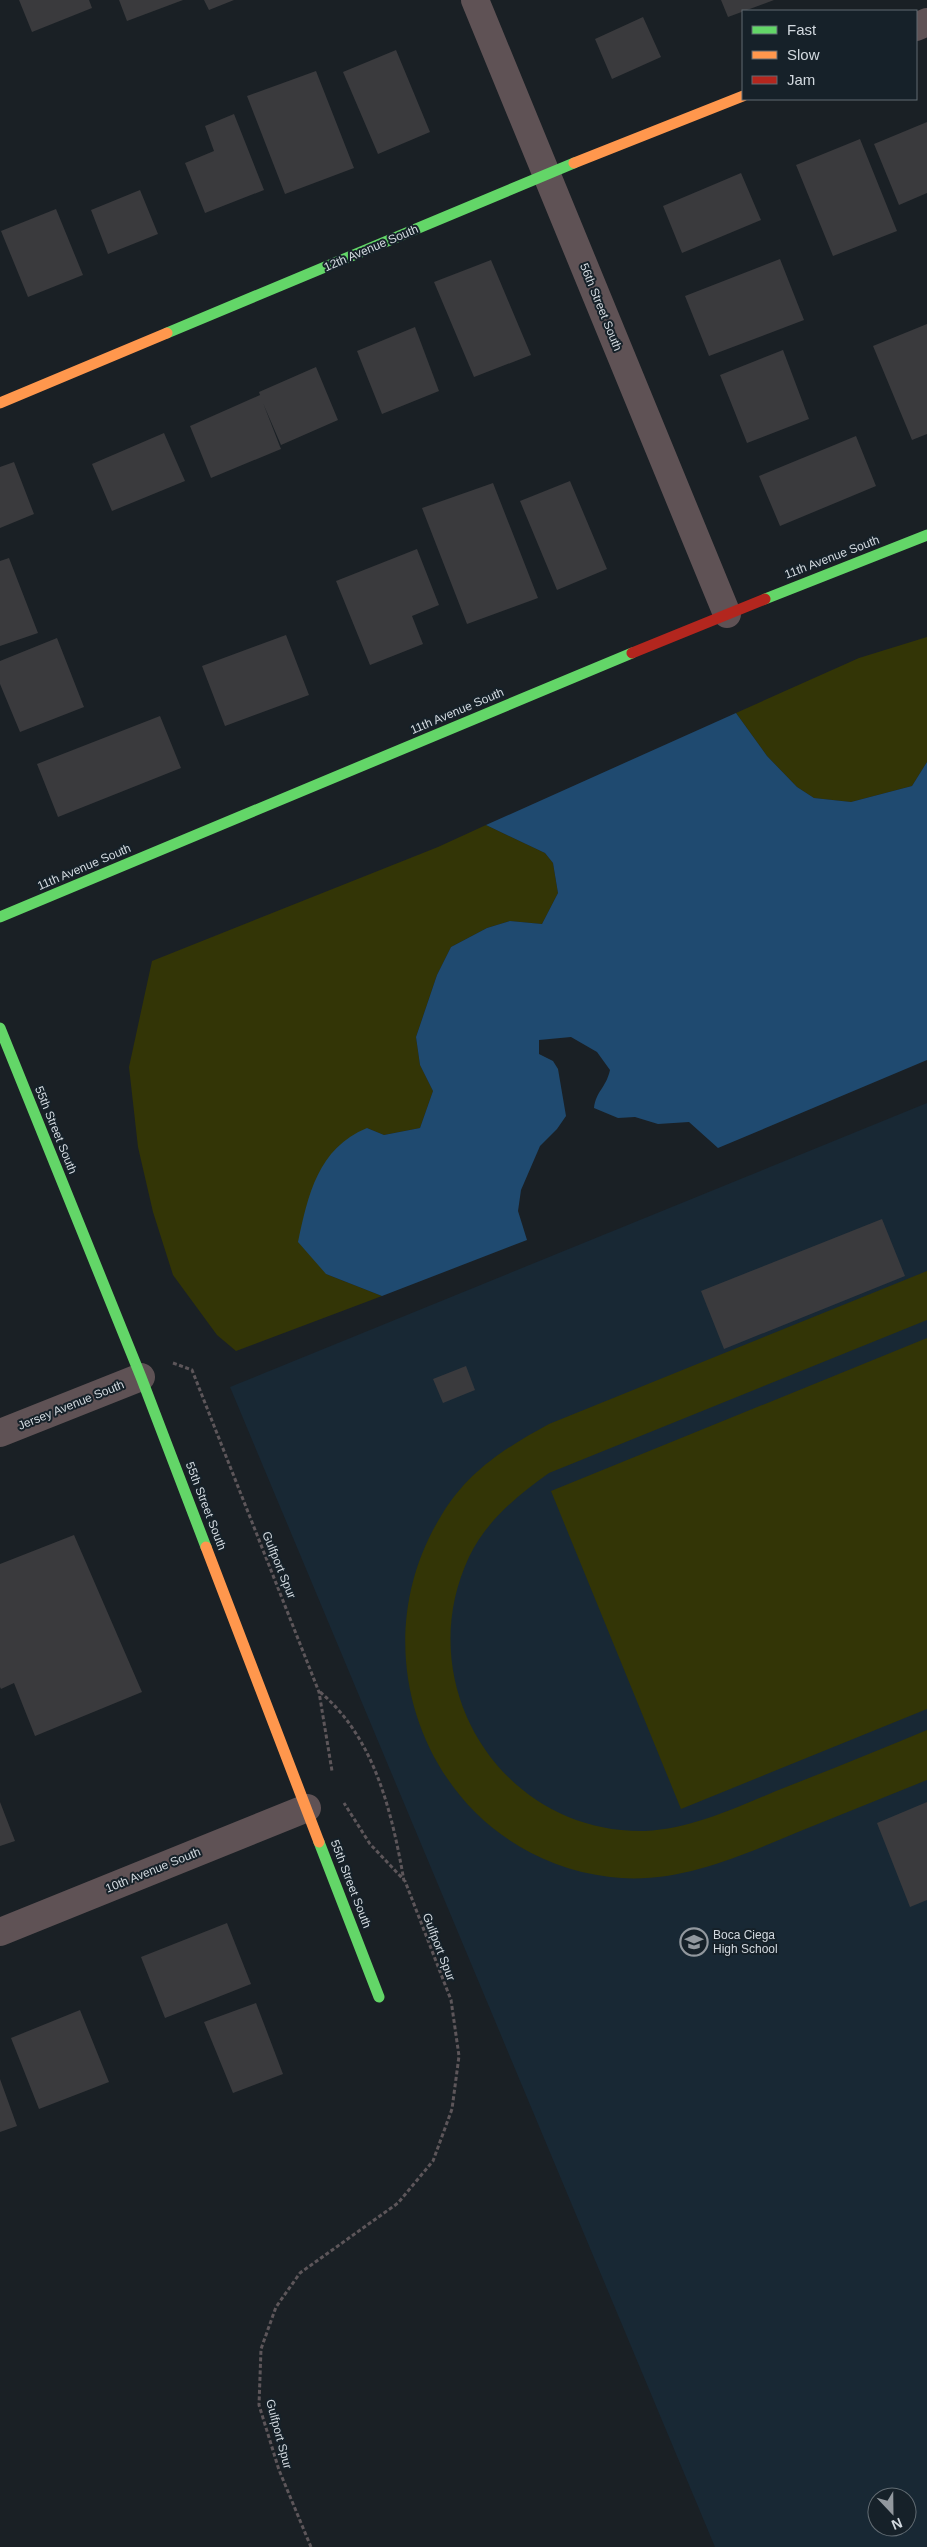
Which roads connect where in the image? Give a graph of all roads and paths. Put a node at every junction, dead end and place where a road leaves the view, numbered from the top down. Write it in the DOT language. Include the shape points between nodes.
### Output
graph roads {
  1 [pos="476,0"];
  2 [pos="742,96"];
  3 [pos="547,174"];
  4 [pos="0,403"];
  5 [pos="927,535"];
  6 [pos="727,614"];
  7 [pos="0,917"];
  8 [pos="0,1028"];
  9 [pos="141,1377"];
  10 [pos="0,1434"];
  11 [pos="319,1692"];
  12 [pos="335,1780"];
  13 [pos="342,1798"];
  14 [pos="307,1808"];
  15 [pos="404,1881"];
  16 [pos="0,1932"];
  17 [pos="380,1997"];
  18 [pos="311,2547"];
  1 -- 3 [label="street, 56th Street South"];
  2 -- 3 [label="street, 12th Avenue South"];
  3 -- 4 [label="street, 12th Avenue South"];
  3 -- 6 [label="street, 56th Street South"];
  5 -- 6 [label="street, 11th Avenue South"];
  6 -- 7 [label="street, 11th Avenue South"];
  8 -- 9 [label="street, 55th Street South"];
  9 -- 10 [label="street, Jersey Avenue South"];
  9 -- 11 [label="path, Gulfport Spur" via="173,1363 192,1370"];
  9 -- 14 [label="street, 55th Street South"];
  11 -- 12 [label="path, Gulfport Spur"];
  11 -- 15 [label="path" via="344,1717 365,1747 394,1824"];
  13 -- 15 [label="path, Gulfport Spur" via="370,1844"];
  14 -- 16 [label="street, 10th Avenue South"];
  14 -- 17 [label="street, 55th Street South"];
  15 -- 18 [label="path, Gulfport Spur" via="451,2000 459,2056 452,2109 433,2161 398,2203 300,2273 276,2307 261,2349 259,2404 279,2470"];
}
